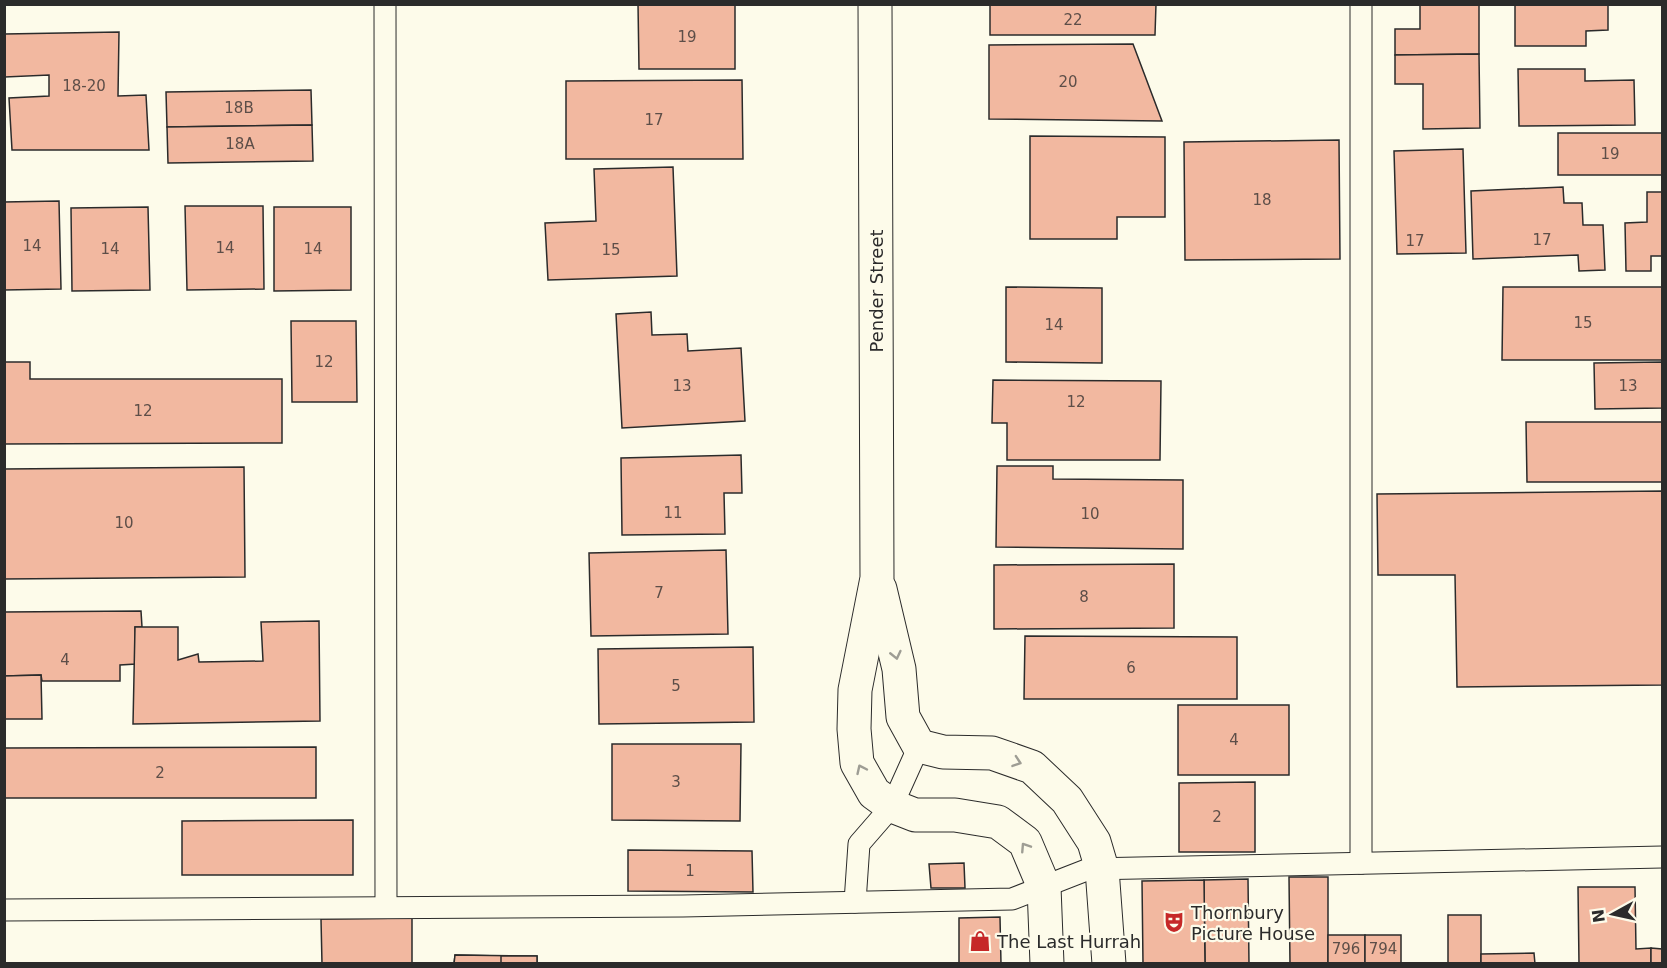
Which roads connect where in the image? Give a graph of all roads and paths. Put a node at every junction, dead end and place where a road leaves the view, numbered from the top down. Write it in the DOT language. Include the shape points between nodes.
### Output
graph roads {
  1 [pos="385,4"];
  2 [pos="876,4"];
  3 [pos="1361,4"];
  4 [pos="877,578"];
  5 [pos="920,746"];
  6 [pos="892,806"];
  7 [pos="1662,857"];
  8 [pos="1361,863"];
  9 [pos="1102,869"];
  10 [pos="1044,887"];
  11 [pos="855,902"];
  12 [pos="386,907"];
  13 [pos="4,910"];
  14 [pos="1047,963"];
  15 [pos="1109,963"];
  1 -- 12 [label="lane"];
  2 -- 4 [label="street, Pender Street"];
  3 -- 8 [label="lane"];
  4 -- 5 [label="street, Pender Street, one-way" via="899,669 903,717"];
  6 -- 4 [label="street, Pender Street, one-way" via="874,793 857,763 854,729 855,690"];
  5 -- 6 [label="lane"];
  5 -- 9 [label="street, one-way" via="943,752 992,753 1032,767 1067,800 1094,842"];
  10 -- 6 [label="street, Pender Street, one-way" via="1025,842 998,822 955,815 915,815"];
  6 -- 11 [label="lane" via="859,844"];
  7 -- 8 [label="lane"];
  8 -- 9 [label="lane"];
  9 -- 10 [label="lane" via="1089,869"];
  9 -- 15 [label="street"];
  10 -- 11 [label="lane" via="1012,899"];
  10 -- 14 [label="street, Pender Street"];
  11 -- 12 [label="lane"];
  12 -- 13 [label="lane"];
}
